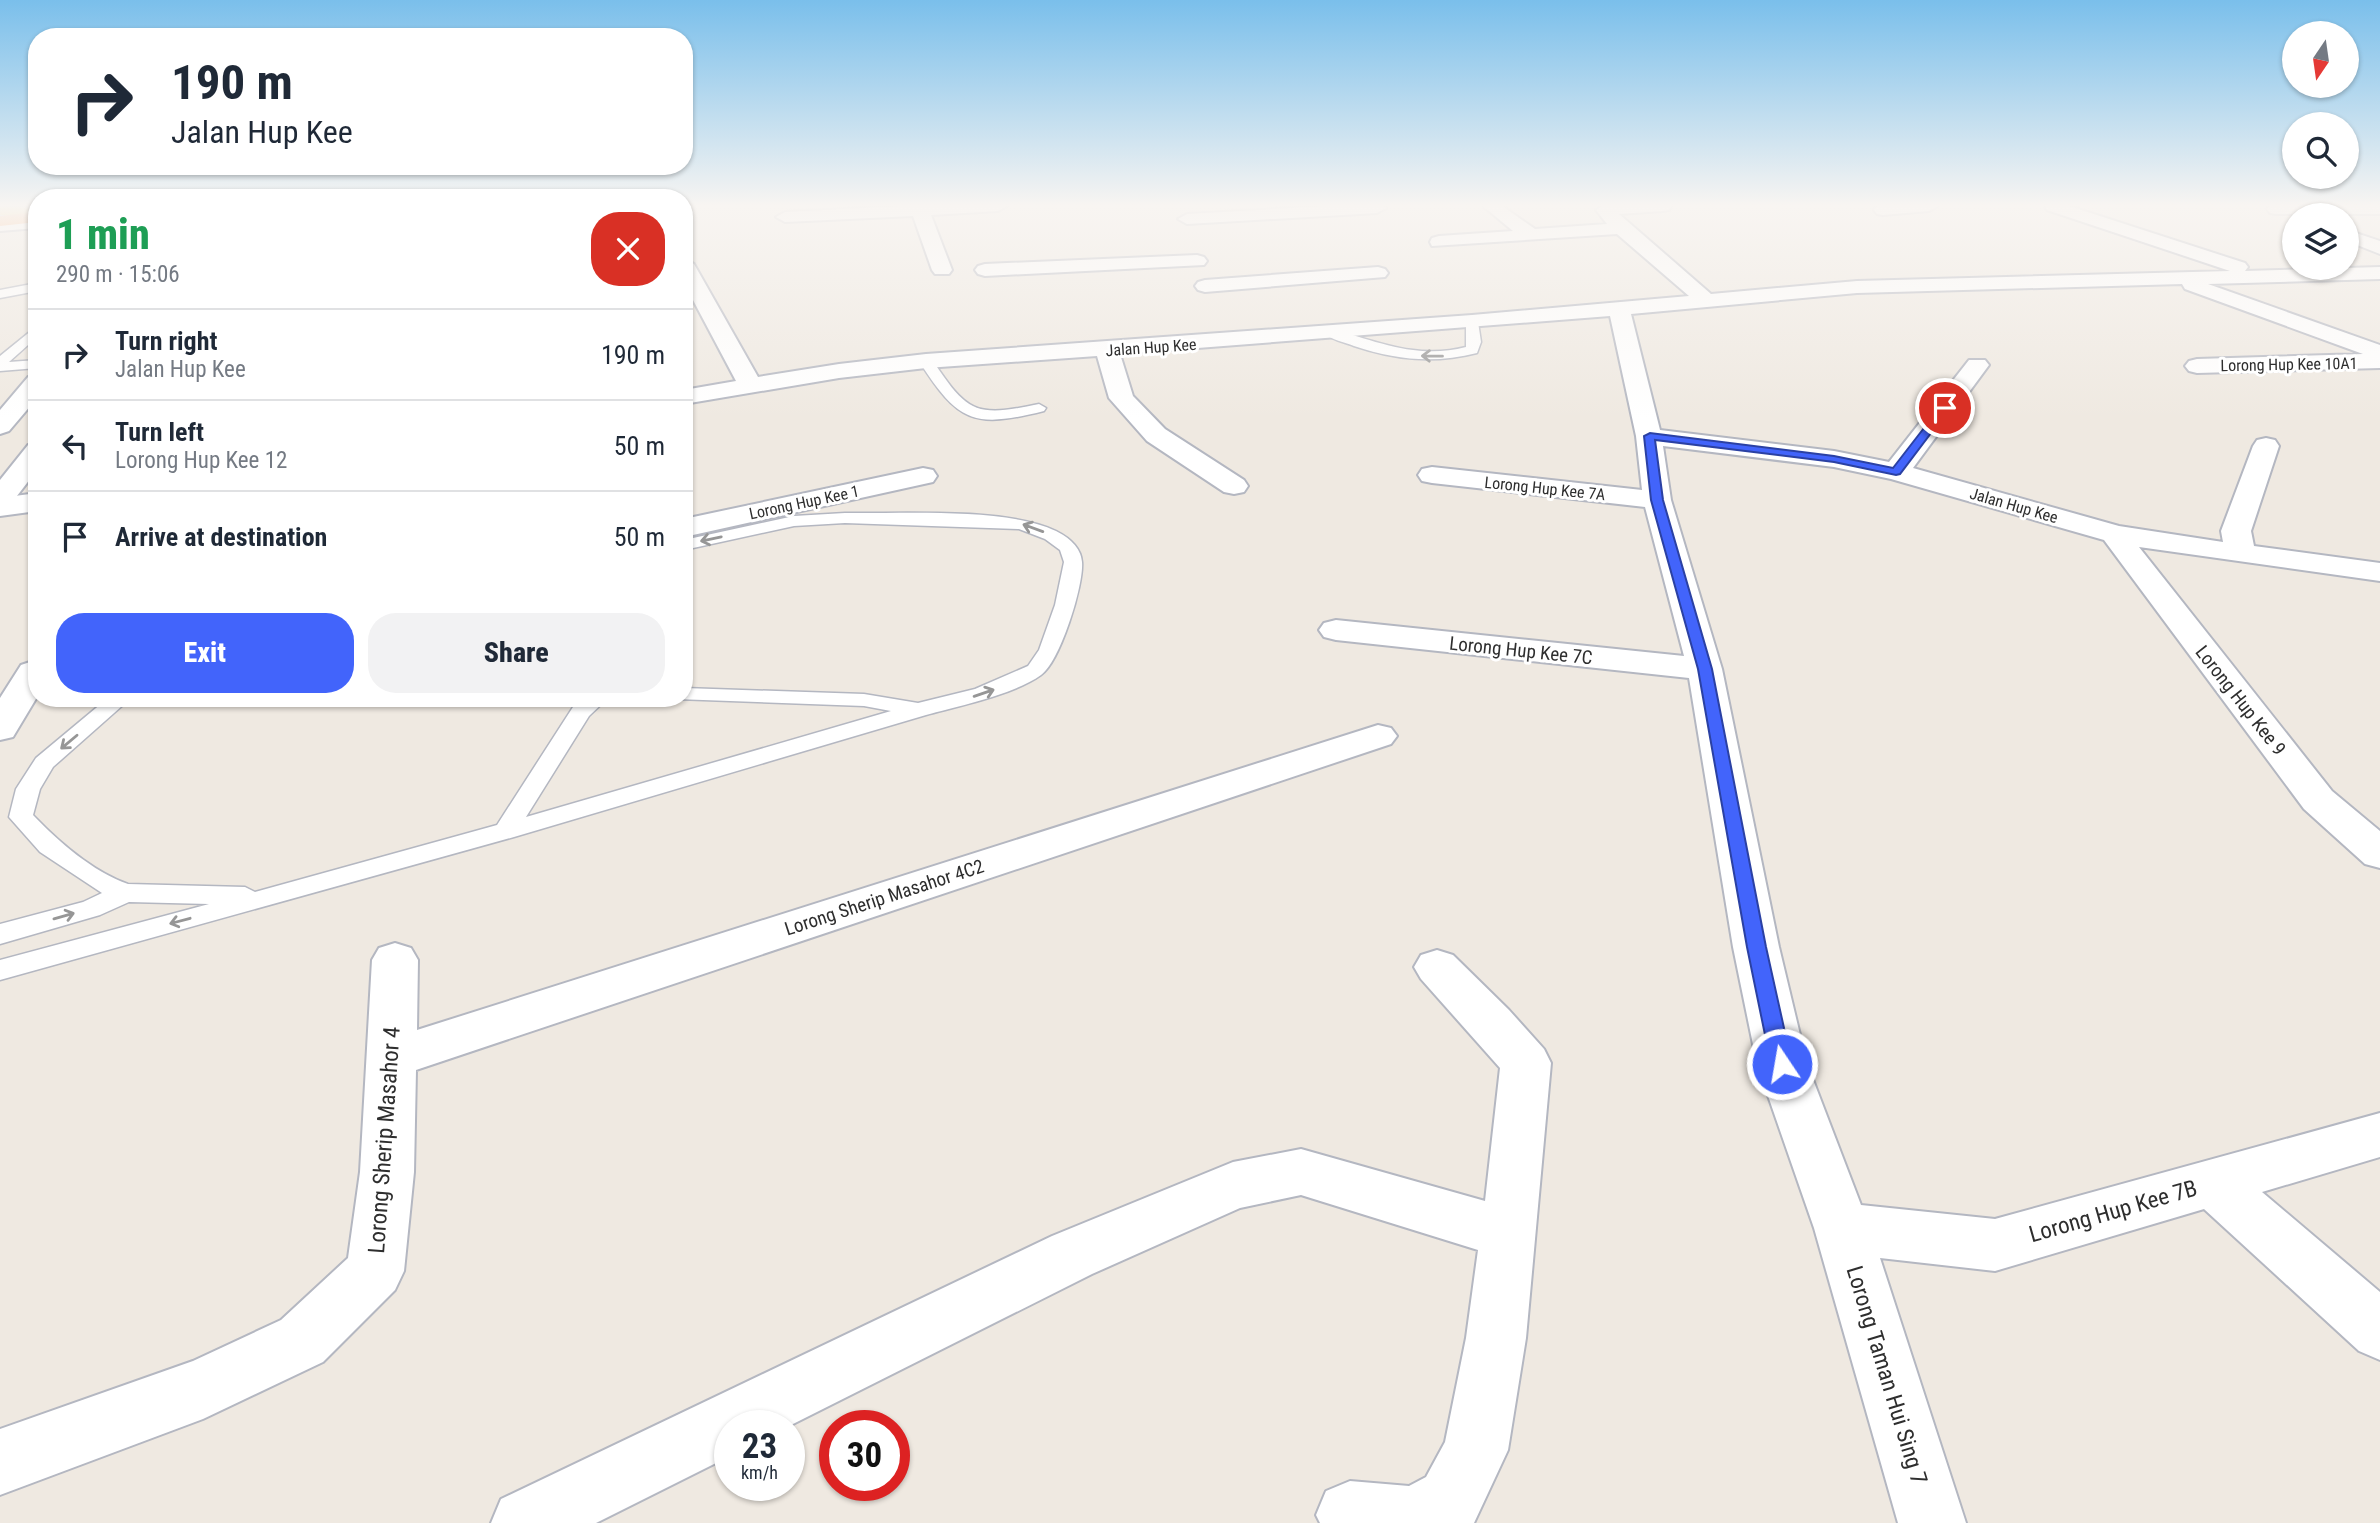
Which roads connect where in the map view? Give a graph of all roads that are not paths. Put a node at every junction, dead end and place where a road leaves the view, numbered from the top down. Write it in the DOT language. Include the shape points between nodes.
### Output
graph roads {
  1 [pos="1202,277"];
  2 [pos="1324,277"];
  3 [pos="1679,277"];
  4 [pos="2200,277"];
  5 [pos="2174,278"];
  6 [pos="693,280"];
  7 [pos="1205,286"];
  8 [pos="28,289"];
  9 [pos="0,294"];
  10 [pos="1708,302"];
  11 [pos="1472,322"];
  12 [pos="1622,323"];
  13 [pos="1207,324"];
  14 [pos="1331,333"];
  15 [pos="28,339"];
  16 [pos="1107,350"];
  17 [pos="2380,353"];
  18 [pos="926,361"];
  19 [pos="2380,361"];
  20 [pos="28,364"];
  21 [pos="0,365"];
  22 [pos="1977,365"];
  23 [pos="2197,366"];
  24 [pos="751,386"];
  25 [pos="28,393"];
  26 [pos="693,396"];
  27 [pos="1039,408"];
  28 [pos="0,426"];
  29 [pos="1650,436"];
  30 [pos="2266,446"];
  31 [pos="28,463"];
  32 [pos="1896,472"];
  33 [pos="1432,475"];
  34 [pos="923,476"];
  35 [pos="1234,486"];
  36 [pos="0,499"];
  37 [pos="1657,500"];
  38 [pos="28,503"];
  39 [pos="0,507"];
  40 [pos="693,526"];
  41 [pos="2116,534"];
  42 [pos="693,543"];
  43 [pos="2241,554"];
  44 [pos="2380,572"];
  45 [pos="1336,631"];
  46 [pos="1705,669"];
  47 [pos="28,682"];
  48 [pos="693,694"];
  49 [pos="110,707"];
  50 [pos="587,707"];
  51 [pos="918,710"];
  52 [pos="0,729"];
  53 [pos="1378,736"];
  54 [pos="505,831"];
  55 [pos="2380,854"];
  56 [pos="126,893"];
  57 [pos="270,897"];
  58 [pos="0,934"];
  59 [pos="395,960"];
  60 [pos="1437,967"];
  61 [pos="0,970"];
  62 [pos="391,1058"];
  63 [pos="2380,1135"];
  64 [pos="2213,1183"];
  65 [pos="1842,1228"];
  66 [pos="1509,1234"];
  67 [pos="2380,1331"];
  68 [pos="0,1462"];
  69 [pos="1350,1515"];
  70 [pos="525,1523"];
  71 [pos="1932,1523"];
  1 -- 7 [label="street"];
  2 -- 7 [label="street"];
  3 -- 10 [label="street"];
  4 -- 5 [label="street"];
  5 -- 10 [label="street" via="1857,287"];
  5 -- 17 [label="street"];
  6 -- 24 [label="street"];
  7 -- 13 [label="street"];
  8 -- 9 [label="lane"];
  10 -- 12 [label="street"];
  11 -- 12 [label="street, Jalan Hup Kee" via="1570,313"];
  11 -- 14 [label="street, Jalan Hup Kee"];
  11 -- 14 [label="lane, one-way" via="1472,350 1435,358 1378,351"];
  12 -- 29 [label="street, Lorong Taman Hui Sing 7"];
  13 -- 14 [label="street, Jalan Hup Kee"];
  13 -- 16 [label="street, Jalan Hup Kee"];
  15 -- 21 [label="lane"];
  16 -- 18 [label="street, Jalan Hup Kee"];
  16 -- 35 [label="street" via="1121,398 1156,435"];
  18 -- 24 [label="street, Jalan Hup Kee"];
  18 -- 27 [label="lane" via="959,408 969,413 988,416"];
  19 -- 23 [label="street, Lorong Hup Kee 10A1"];
  20 -- 21 [label="lane"];
  22 -- 32 [label="street"];
  24 -- 26 [label="street, Jalan Hup Kee"];
  25 -- 28 [label="street"];
  29 -- 32 [label="street, Jalan Hup Kee" via="1834,459"];
  29 -- 37 [label="street, Lorong Taman Hui Sing 7"];
  30 -- 43 [label="street" via="2236,531"];
  31 -- 36 [label="street"];
  32 -- 41 [label="street, Jalan Hup Kee"];
  33 -- 37 [label="street, Lorong Hup Kee 7A"];
  34 -- 40 [label="street, Lorong Hup Kee 1"];
  37 -- 46 [label="street, Lorong Taman Hui Sing 7"];
  38 -- 39 [label="street"];
  41 -- 43 [label="street, Jalan Hup Kee"];
  41 -- 55 [label="street, Lorong Hup Kee 9" via="2318,800"];
  51 -- 42 [label="lane, one-way" via="982,694 1035,670 1049,650 1065,605 1073,562 1068,547 1021,524 845,518 794,521"];
  43 -- 44 [label="street, Jalan Hup Kee"];
  45 -- 46 [label="street, Lorong Hup Kee 7C"];
  46 -- 65 [label="street, Lorong Taman Hui Sing 7" via="1782,1064"];
  47 -- 52 [label="street"];
  48 -- 51 [label="lane" via="864,700"];
  49 -- 56 [label="lane, one-way" via="44,763 28,789 21,817 49,846 105,885"];
  50 -- 54 [label="lane"];
  51 -- 54 [label="lane"];
  53 -- 62 [label="street, Lorong Sherip Masahor 4C2"];
  54 -- 57 [label="lane"];
  56 -- 57 [label="lane"];
  58 -- 56 [label="lane, one-way" via="91,909"];
  57 -- 61 [label="lane, one-way"];
  59 -- 62 [label="street, Lorong Sherip Masahor 4"];
  60 -- 66 [label="street" via="1526,1063"];
  62 -- 68 [label="street, Lorong Sherip Masahor 4" via="387,1171 375,1271 302,1341 203,1388"];
  63 -- 64 [label="street, Lorong Hup Kee 7B"];
  64 -- 65 [label="street, Lorong Hup Kee 7B" via="1995,1245"];
  64 -- 67 [label="street"];
  65 -- 71 [label="street, Lorong Taman Hui Sing 7"];
  66 -- 69 [label="street" via="1476,1450 1450,1501 1412,1520"];
  66 -- 70 [label="street" via="1301,1172 1233,1186 1072,1255"];
}
